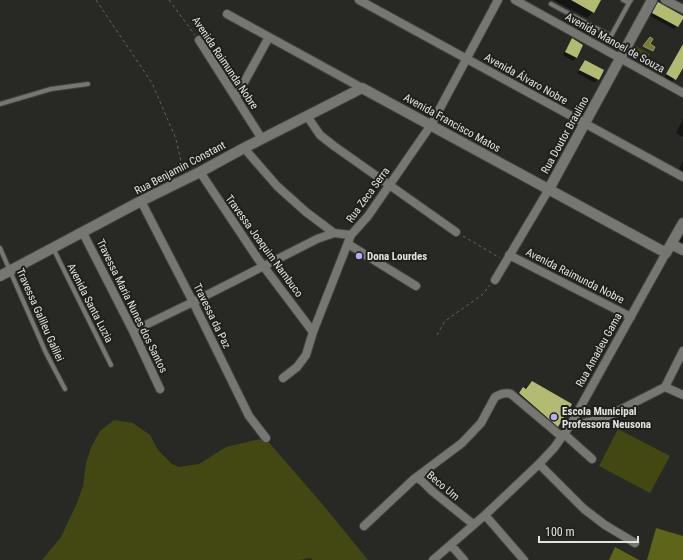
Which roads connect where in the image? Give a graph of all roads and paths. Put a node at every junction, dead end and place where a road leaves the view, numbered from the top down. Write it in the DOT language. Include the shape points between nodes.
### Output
graph roads {
  1 [pos="96,0"];
  2 [pos="169,0"];
  3 [pos="359,0"];
  4 [pos="498,0"];
  5 [pos="515,0"];
  6 [pos="623,0"];
  7 [pos="652,0"];
  8 [pos="665,0"];
  9 [pos="630,2"];
  10 [pos="551,4"];
  11 [pos="683,10"];
  12 [pos="227,14"];
  13 [pos="268,37"];
  14 [pos="199,40"];
  15 [pos="466,59"];
  16 [pos="620,59"];
  17 [pos="88,84"];
  18 [pos="362,88"];
  19 [pos="683,93"];
  20 [pos="236,97"];
  21 [pos="0,104"];
  22 [pos="307,116"];
  23 [pos="585,123"];
  24 [pos="431,125"];
  25 [pos="262,138"];
  26 [pos="244,148"];
  27 [pos="200,172"];
  28 [pos="683,177"];
  29 [pos="184,180"];
  30 [pos="390,185"];
  31 [pos="549,189"];
  32 [pos="141,201"];
  33 [pos="683,223"];
  34 [pos="456,232"];
  35 [pos="83,233"];
  36 [pos="334,233"];
  37 [pos="351,235"];
  38 [pos="348,244"];
  39 [pos="0,248"];
  40 [pos="53,248"];
  41 [pos="668,248"];
  42 [pos="683,250"];
  43 [pos="507,258"];
  44 [pos="263,266"];
  45 [pos="10,270"];
  46 [pos="0,276"];
  47 [pos="495,280"];
  48 [pos="0,283"];
  49 [pos="416,286"];
  50 [pos="193,302"];
  51 [pos="631,317"];
  52 [pos="133,331"];
  53 [pos="313,332"];
  54 [pos="436,335"];
  55 [pos="683,351"];
  56 [pos="111,365"];
  57 [pos="283,378"];
  58 [pos="666,387"];
  59 [pos="65,389"];
  60 [pos="160,389"];
  61 [pos="683,395"];
  62 [pos="571,424"];
  63 [pos="563,436"];
  64 [pos="266,438"];
  65 [pos="592,459"];
  66 [pos="539,464"];
  67 [pos="414,479"];
  68 [pos="485,515"];
  69 [pos="473,524"];
  70 [pos="364,526"];
  71 [pos="635,543"];
  72 [pos="451,545"];
  73 [pos="433,560"];
  74 [pos="464,560"];
  75 [pos="524,560"];
  1 -- 29 [label="path" via="152,84 176,139"];
  2 -- 14 [label="path, Avenida Raimunda Nobre"];
  3 -- 15 [label="street, Avenida Álvaro Nobre"];
  4 -- 15 [label="street, Rua Zeca Serra"];
  5 -- 16 [label="street, Avenida Manoel de Souza"];
  6 -- 9 [label="lane"];
  7 -- 16 [label="street, Rua Doutor Braulino"];
  8 -- 11 [label="street"];
  9 -- 10 [label="lane" via="611,36"];
  12 -- 13 [label="street, Avenida Francisco Matos"];
  13 -- 18 [label="street, Avenida Francisco Matos"];
  13 -- 20 [label="street"];
  14 -- 20 [label="street, Avenida Raimunda Nobre"];
  15 -- 23 [label="street, Avenida Álvaro Nobre"];
  15 -- 24 [label="street, Rua Zeca Serra"];
  16 -- 19 [label="street, Avenida Manoel de Souza"];
  16 -- 23 [label="street, Rua Doutor Braulino"];
  17 -- 21 [label="lane" via="51,88"];
  18 -- 22 [label="street, Rua Benjamin Constant"];
  18 -- 24 [label="street, Avenida Francisco Matos"];
  20 -- 25 [label="street, Avenida Raimunda Nobre"];
  22 -- 25 [label="street, Rua Benjamin Constant"];
  22 -- 30 [label="street" via="323,138"];
  23 -- 28 [label="street, Avenida Álvaro Nobre"];
  23 -- 31 [label="street, Rua Doutor Braulino"];
  24 -- 30 [label="street, Rua Zeca Serra"];
  24 -- 31 [label="street, Avenida Francisco Matos"];
  25 -- 26 [label="street, Rua Benjamin Constant"];
  26 -- 27 [label="street, Rua Benjamin Constant"];
  26 -- 36 [label="street" via="277,186"];
  27 -- 29 [label="street, Rua Benjamin Constant"];
  27 -- 44 [label="street, Travessa Joaquim Nambuco"];
  29 -- 32 [label="street, Rua Benjamin Constant"];
  30 -- 34 [label="street"];
  30 -- 37 [label="street, Rua Zeca Serra"];
  31 -- 41 [label="street, Avenida Francisco Matos"];
  31 -- 43 [label="street, Rua Doutor Braulino"];
  32 -- 35 [label="street, Rua Benjamin Constant"];
  32 -- 50 [label="street, Travessa da Paz"];
  33 -- 41 [label="street, Rua Amadeu Gama"];
  34 -- 43 [label="path"];
  35 -- 40 [label="street, Rua Benjamin Constant"];
  35 -- 52 [label="street, Travessa Maria Nunes dos Santos"];
  36 -- 37 [label="street, Rua Zeca Serra"];
  36 -- 44 [label="street, Rua Zeca Serra"];
  37 -- 38 [label="street"];
  38 -- 49 [label="street"];
  38 -- 53 [label="street"];
  39 -- 45 [label="lane, Travessa Galileu Galilei"];
  40 -- 45 [label="street, Rua Benjamin Constant"];
  40 -- 56 [label="lane, Avenida Santa Luzia"];
  41 -- 42 [label="street, Avenida Francisco Matos"];
  41 -- 51 [label="street, Rua Amadeu Gama"];
  43 -- 47 [label="street, Rua Doutor Braulino"];
  43 -- 51 [label="street, Avenida Raimunda Nobre"];
  44 -- 50 [label="street, Rua Zeca Serra"];
  44 -- 53 [label="street, Travessa Joaquim Nambuco"];
  45 -- 46 [label="street, Rua Benjamin Constant"];
  45 -- 48 [label="street, Rua Benjamin Constant"];
  45 -- 59 [label="lane, Travessa Galileu Galilei" via="46,353"];
  47 -- 54 [label="path" via="482,295 445,321"];
  50 -- 52 [label="street, Rua Zeca Serra"];
  50 -- 64 [label="street, Travessa da Paz" via="249,416"];
  51 -- 62 [label="street, Rua Amadeu Gama"];
  52 -- 60 [label="street, Travessa Maria Nunes dos Santos"];
  53 -- 57 [label="street" via="303,360"];
  55 -- 58 [label="street"];
  58 -- 61 [label="street"];
  58 -- 62 [label="street" via="602,419"];
  62 -- 63 [label="street, Rua Amadeu Gama"];
  63 -- 65 [label="street"];
  63 -- 66 [label="street, Rua Amadeu Gama"];
  63 -- 67 [label="street" via="510,394 503,393 495,397 480,423 462,443"];
  66 -- 68 [label="street, Rua Amadeu Gama"];
  66 -- 71 [label="street" via="584,509"];
  67 -- 69 [label="street, Beco Um" via="422,481"];
  67 -- 70 [label="street, Beco Um"];
  68 -- 69 [label="street, Rua Amadeu Gama"];
  68 -- 75 [label="street"];
  69 -- 72 [label="street, Rua Amadeu Gama"];
  72 -- 73 [label="street, Rua Amadeu Gama"];
  72 -- 74 [label="street"];
}
